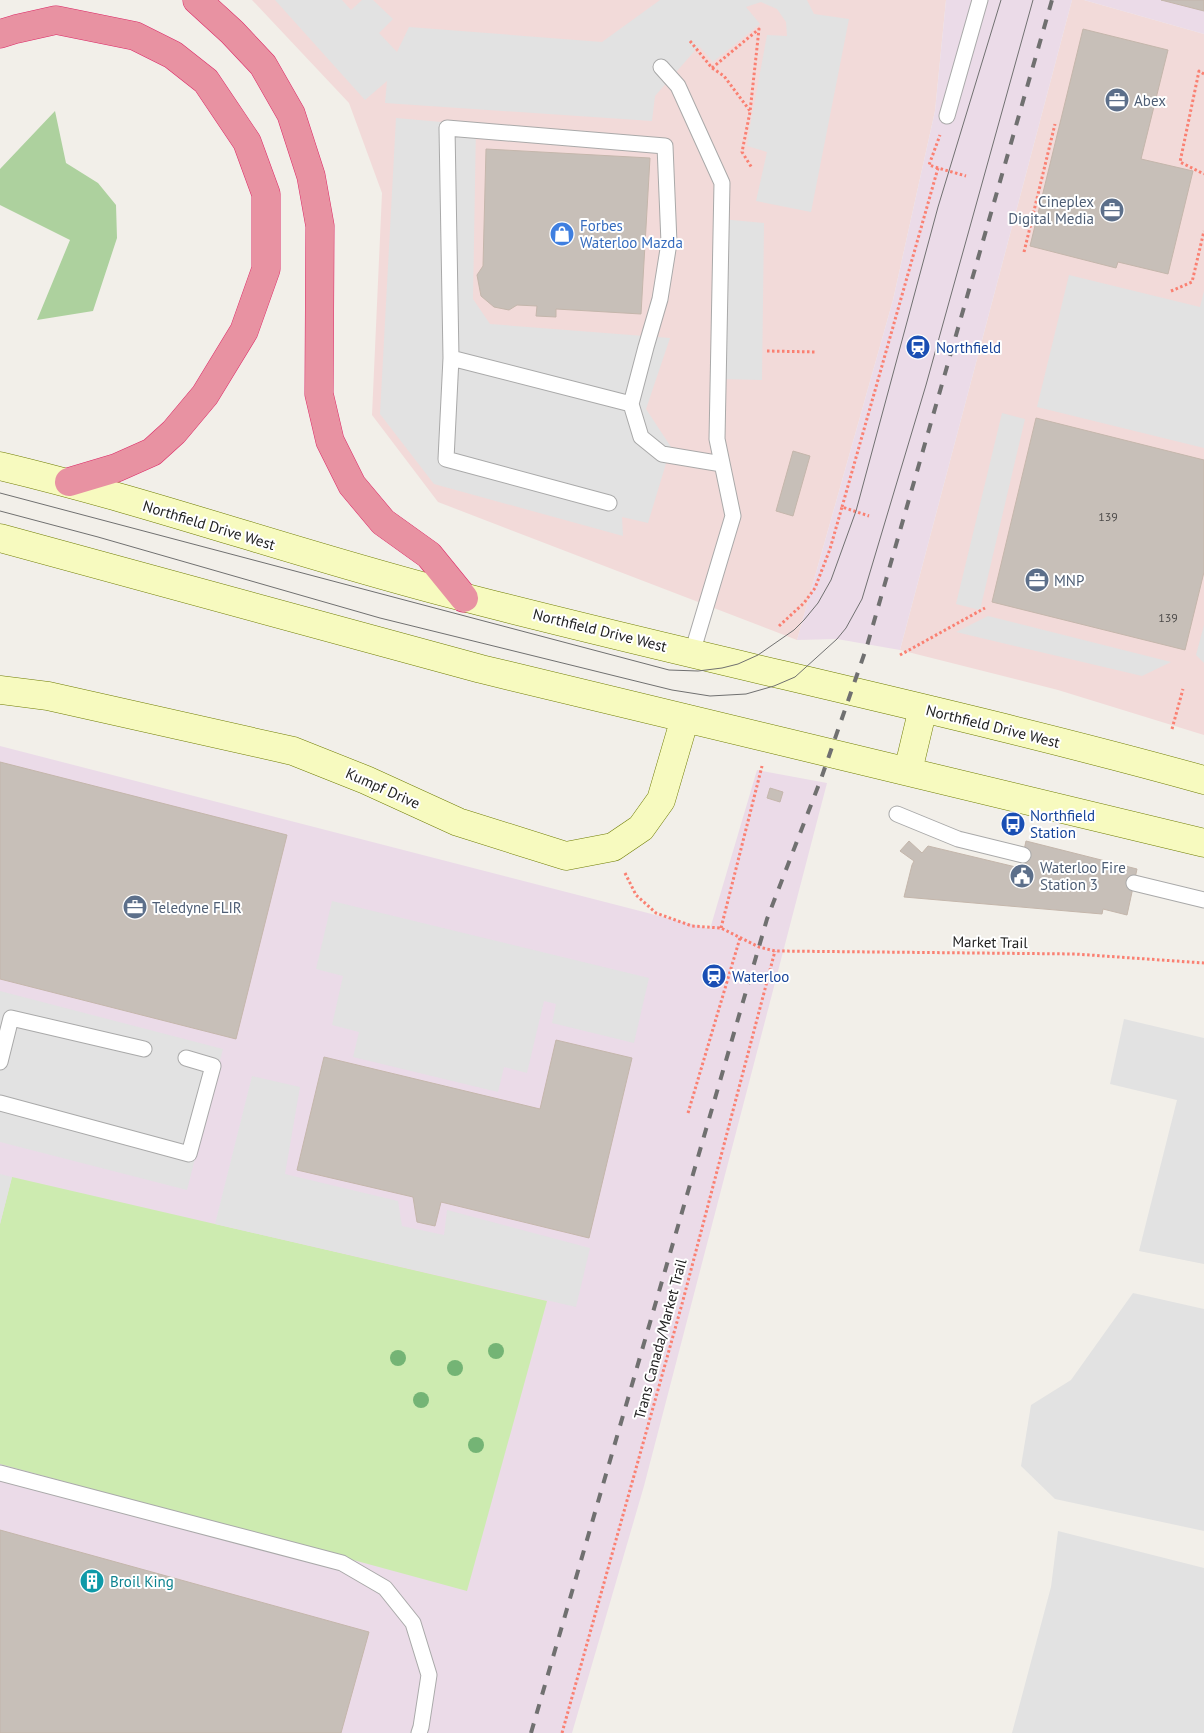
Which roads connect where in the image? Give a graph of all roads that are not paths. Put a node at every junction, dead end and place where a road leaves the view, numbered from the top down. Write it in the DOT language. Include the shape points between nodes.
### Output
graph roads {
  1 [pos="197,0"];
  2 [pos="980,0"];
  3 [pos="0,34"];
  4 [pos="662,67"];
  5 [pos="947,116"];
  6 [pos="451,358"];
  7 [pos="632,404"];
  8 [pos="722,464"];
  9 [pos="0,466"];
  10 [pos="69,482"];
  11 [pos="609,503"];
  12 [pos="0,538"];
  13 [pos="464,598"];
  14 [pos="692,653"];
  15 [pos="0,690"];
  16 [pos="923,708"];
  17 [pos="684,718"];
  18 [pos="908,771"];
  19 [pos="1204,780"];
  20 [pos="897,814"];
  21 [pos="1204,842"];
  22 [pos="1023,855"];
  23 [pos="1134,883"];
  24 [pos="1204,900"];
  25 [pos="144,1049"];
  26 [pos="186,1058"];
  27 [pos="0,1062"];
  28 [pos="0,1103"];
  29 [pos="0,1473"];
  30 [pos="419,1733"];
  1 -- 13 [label="highway" via="263,65 291,114 311,176 320,226 318,394 330,441 352,485 383,522 429,554"];
  2 -- 5 [label="lane"];
  3 -- 10 [label="highway" via="56,20 135,36 173,55 206,81 242,134 266,194 266,269 244,331 205,395 152,452 116,468"];
  4 -- 8 [label="lane" via="678,86 722,183 717,439"];
  6 -- 7 [label="lane"];
  6 -- 7 [label="lane" via="447,128 665,146 669,243 660,299"];
  6 -- 11 [label="lane" via="446,458"];
  7 -- 8 [label="lane" via="641,437 662,454"];
  8 -- 14 [label="lane" via="733,516"];
  9 -- 10 [label="main road, Northfield Drive West"];
  10 -- 13 [label="main road, Northfield Drive West" via="337,564"];
  12 -- 17 [label="main road" via="481,669"];
  13 -- 14 [label="main road, Northfield Drive West"];
  14 -- 16 [label="main road, Northfield Drive West"];
  15 -- 17 [label="main road, Kumpf Drive" via="48,696 293,751 458,822 566,856 613,847 641,828 661,800"];
  16 -- 18 [label="main road"];
  16 -- 19 [label="main road, Northfield Drive West"];
  17 -- 18 [label="main road"];
  18 -- 21 [label="main road"];
  20 -- 22 [label="lane" via="958,839"];
  23 -- 24 [label="lane"];
  25 -- 27 [label="lane" via="11,1018"];
  26 -- 28 [label="lane" via="213,1066 188,1154"];
  29 -- 30 [label="lane" via="342,1564 385,1588 413,1623 429,1675"];
}
